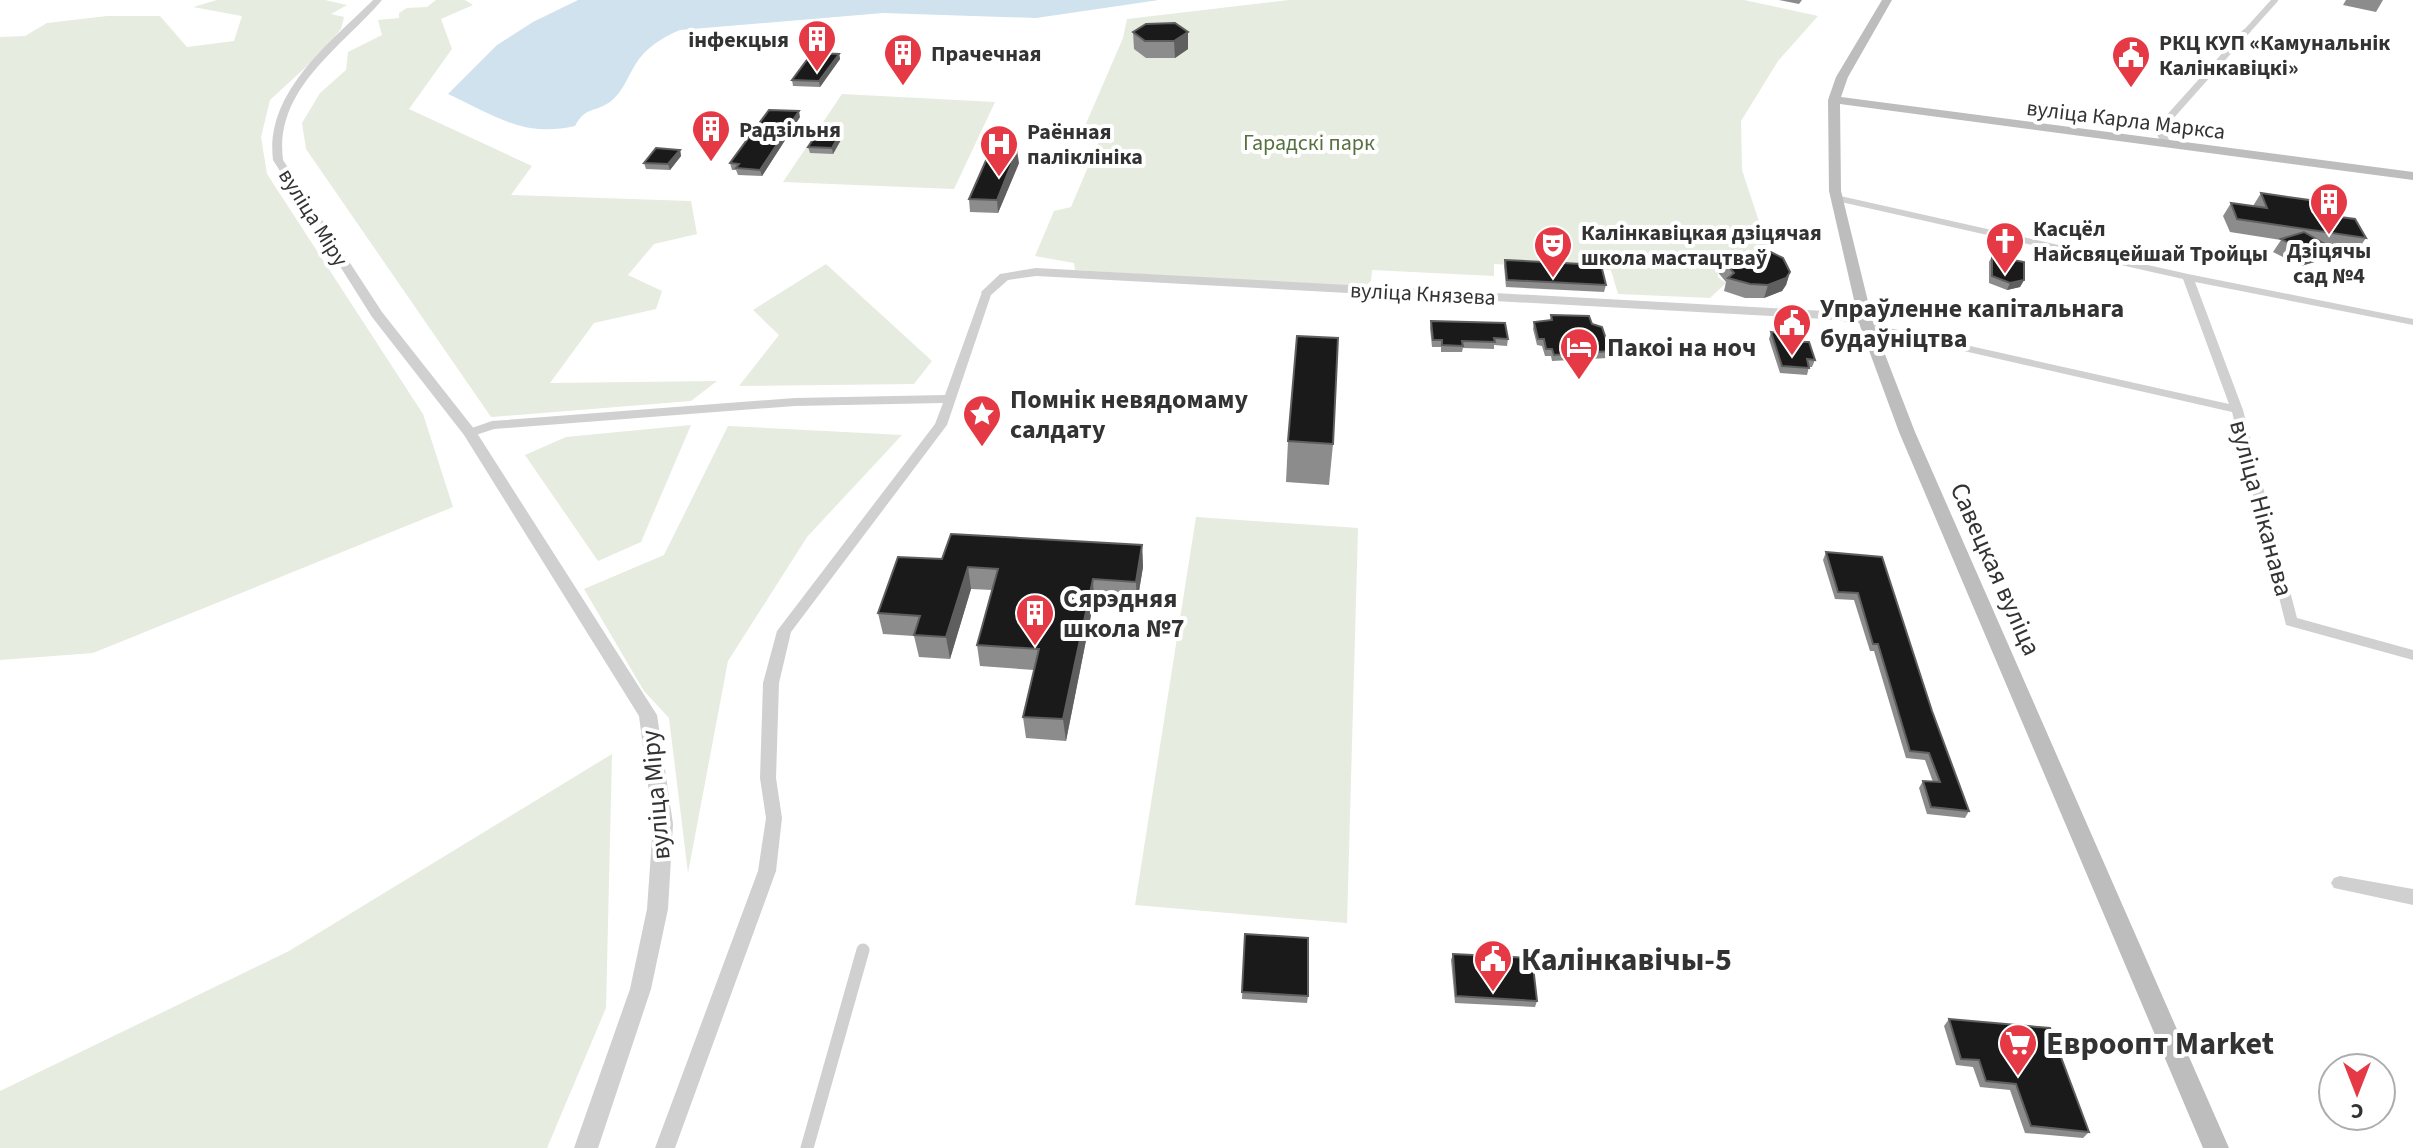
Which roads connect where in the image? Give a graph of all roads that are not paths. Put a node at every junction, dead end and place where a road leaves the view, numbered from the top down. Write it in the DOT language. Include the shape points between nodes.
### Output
graph roads {
  1 [pos="378,0"];
  2 [pos="1887,0"];
  3 [pos="2275,0"];
  4 [pos="2247,31"];
  5 [pos="1834,100"];
  6 [pos="2166,144"];
  7 [pos="2413,176"];
  8 [pos="1836,198"];
  9 [pos="2188,277"];
  10 [pos="987,292"];
  11 [pos="2413,322"];
  12 [pos="1866,323"];
  13 [pos="950,399"];
  14 [pos="2237,410"];
  15 [pos="470,433"];
  16 [pos="2413,655"];
  17 [pos="2340,883"];
  18 [pos="2413,897"];
  19 [pos="863,950"];
  20 [pos="586,1148"];
  21 [pos="665,1148"];
  22 [pos="807,1148"];
  23 [pos="2216,1148"];
  1 -- 15 [label="street, вуліца Міру" via="304,77 276,125 274,149 377,314"];
  2 -- 5 [label="main road, Савецкая вуліца"];
  3 -- 4 [label="street"];
  4 -- 6 [label="street" via="2159,129"];
  5 -- 6 [label="main road, вуліца Карла Маркса"];
  5 -- 8 [label="main road, Савецкая вуліца"];
  6 -- 7 [label="main road, вуліца Карла Маркса"];
  8 -- 9 [label="street"];
  8 -- 12 [label="main road, Савецкая вуліца"];
  9 -- 11 [label="street"];
  9 -- 14 [label="street, вуліца Ніканава"];
  10 -- 12 [label="street, вуліца Князева" via="1004,277 1036,272 1748,310"];
  10 -- 13 [label="street"];
  12 -- 14 [label="street"];
  12 -- 23 [label="main road, Савецкая вуліца" via="1907,432"];
  13 -- 15 [label="street" via="795,402 492,425"];
  13 -- 21 [label="street" via="941,425 784,631 771,683 768,778 774,818 767,871"];
  14 -- 16 [label="street, вуліца Ніканава" via="2291,621"];
  15 -- 20 [label="street, вуліца Міру" via="648,715 663,820 662,892 641,996"];
  17 -- 18 [label="street"];
  19 -- 22 [label="street"];
}
